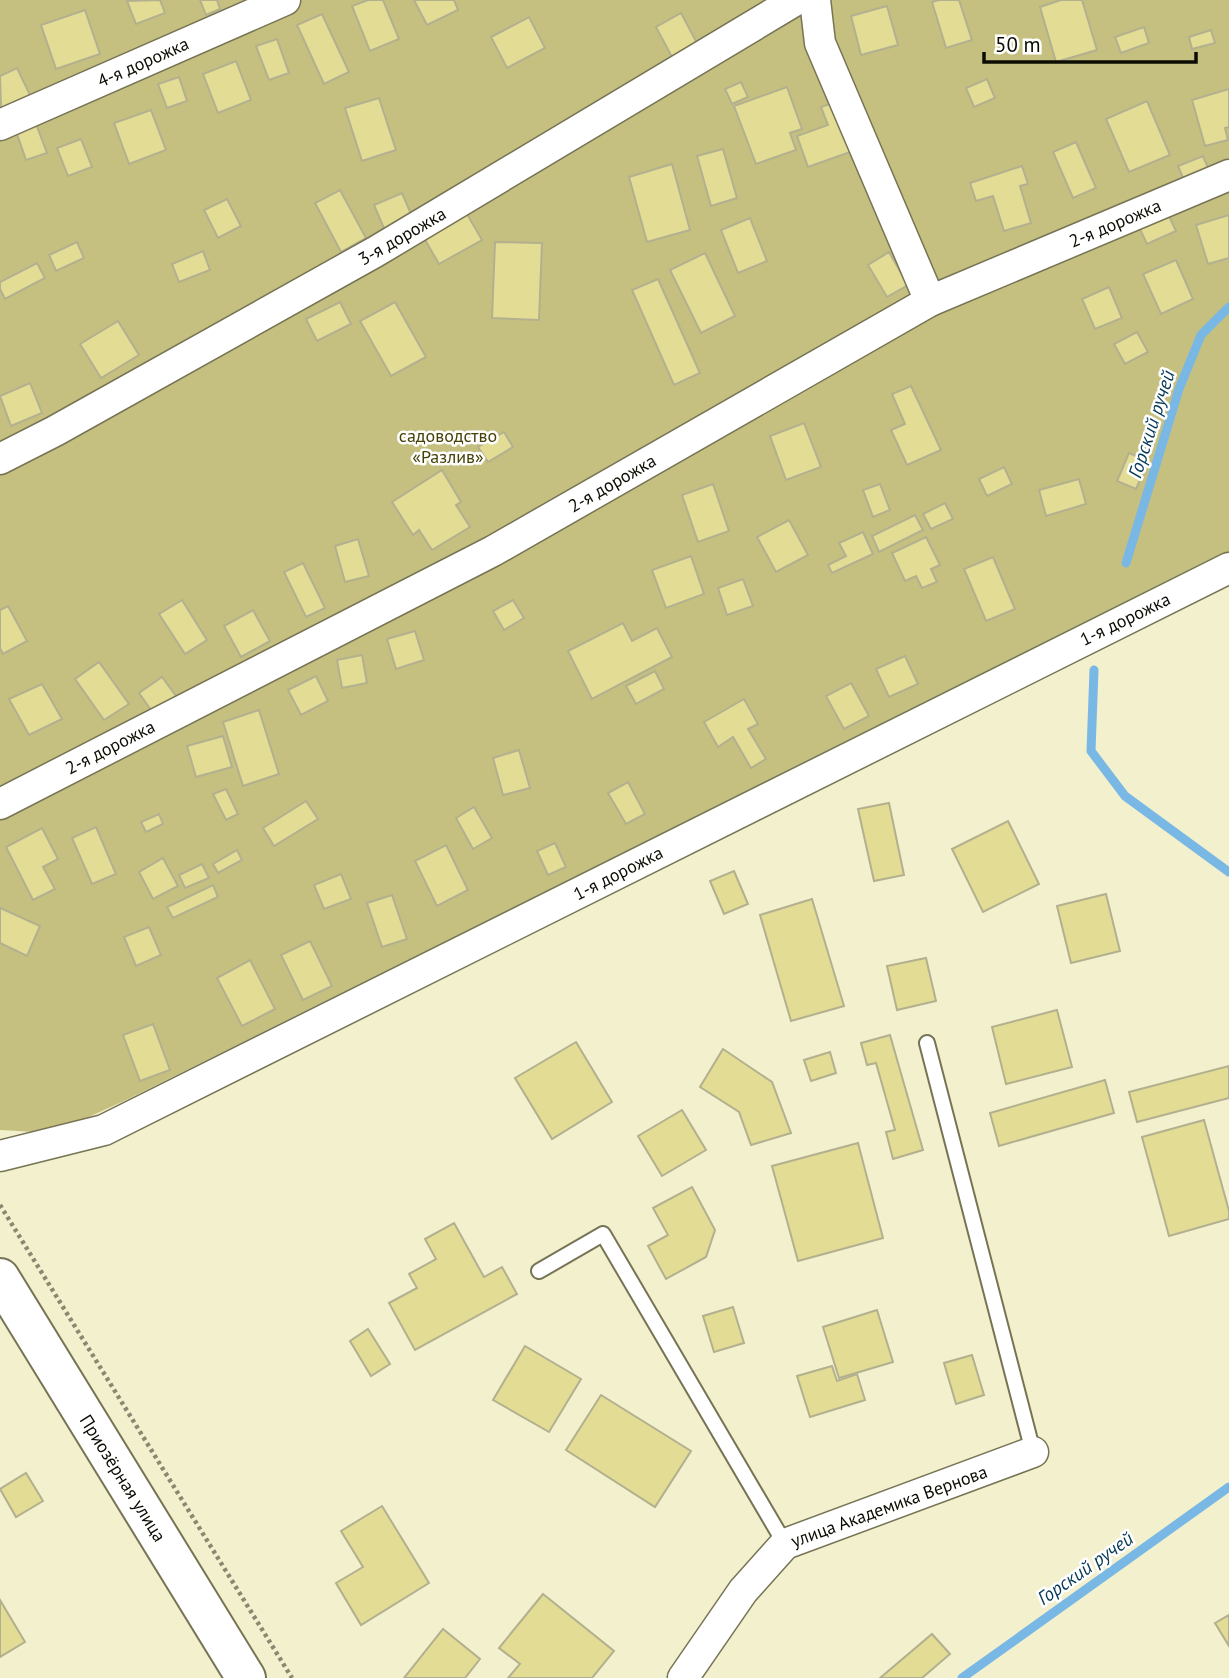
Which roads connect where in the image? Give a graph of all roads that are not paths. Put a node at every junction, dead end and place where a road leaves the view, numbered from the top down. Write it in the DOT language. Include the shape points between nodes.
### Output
graph roads {
  1 [pos="285,0"];
  2 [pos="796,0"];
  3 [pos="815,0"];
  4 [pos="0,125"];
  5 [pos="1229,175"];
  6 [pos="930,301"];
  7 [pos="0,459"];
  8 [pos="1229,568"];
  9 [pos="0,804"];
  10 [pos="927,1043"];
  11 [pos="0,1156"];
  12 [pos="539,1271"];
  13 [pos="0,1278"];
  14 [pos="1033,1452"];
  15 [pos="785,1544"];
  16 [pos="246,1678"];
  17 [pos="683,1678"];
  1 -- 4 [label="street, 4-я дорожка"];
  2 -- 7 [label="street, 3-я дорожка" via="375,252"];
  3 -- 6 [label="street" via="820,43"];
  5 -- 6 [label="street, 2-я дорожка"];
  6 -- 9 [label="street, 2-я дорожка" via="493,551"];
  8 -- 11 [label="street, 1-я дорожка" via="104,1130"];
  10 -- 14 [label="lane"];
  12 -- 15 [label="lane" via="603,1234"];
  13 -- 16 [label="street, Приозёрная улица"];
  14 -- 15 [label="street, улица Академика Вернова"];
  15 -- 17 [label="street, улица Академика Вернова" via="743,1591"];
}
